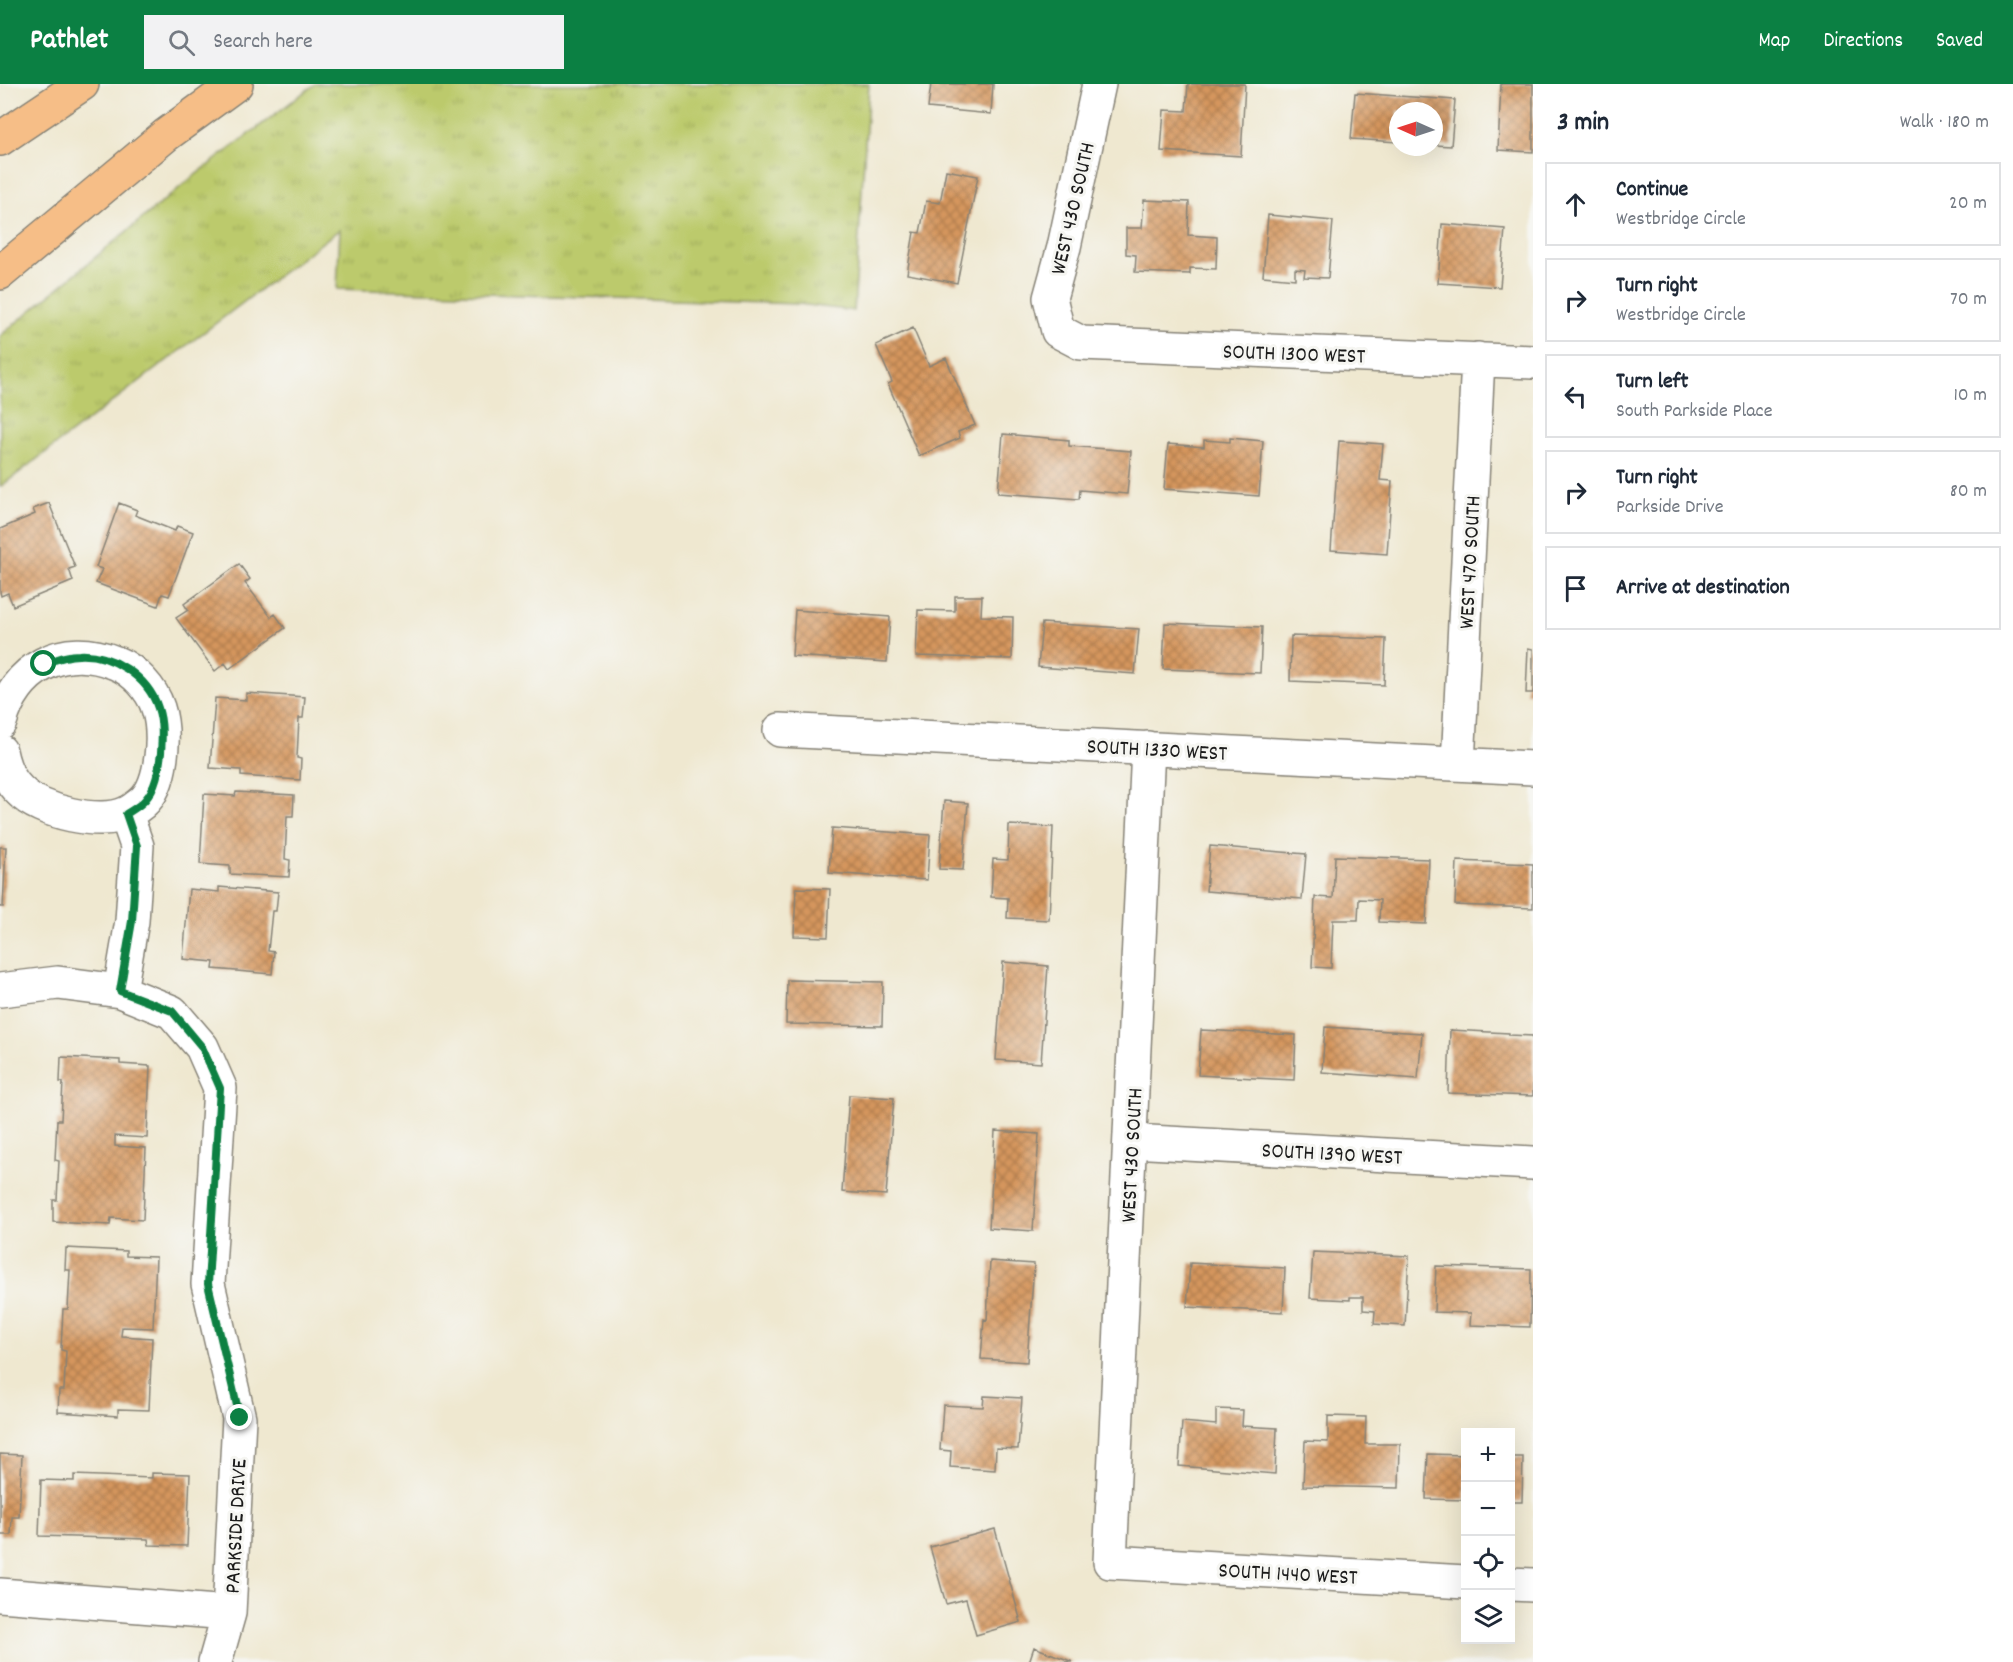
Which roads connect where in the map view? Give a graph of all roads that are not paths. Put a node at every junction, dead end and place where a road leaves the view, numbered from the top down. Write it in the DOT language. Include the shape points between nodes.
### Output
graph roads {
  1 [pos="82,84"];
  2 [pos="236,84"];
  3 [pos="1099,84"];
  4 [pos="0,139"];
  5 [pos="0,273"];
  6 [pos="1058,331"];
  7 [pos="1478,359"];
  8 [pos="1533,362"];
  9 [pos="0,722"];
  10 [pos="780,730"];
  11 [pos="1148,748"];
  12 [pos="0,751"];
  13 [pos="1458,764"];
  14 [pos="1533,768"];
  15 [pos="126,814"];
  16 [pos="0,990"];
  17 [pos="120,991"];
  18 [pos="1131,1142"];
  19 [pos="1533,1162"];
  20 [pos="1110,1562"];
  21 [pos="1461,1582"];
  22 [pos="1515,1584"];
  23 [pos="1533,1585"];
  24 [pos="0,1595"];
  25 [pos="229,1613"];
  26 [pos="215,1662"];
  1 -- 4 [label="highway"];
  2 -- 5 [label="highway" via="166,135"];
  3 -- 6 [label="street, WEST 430 SOUTH" via="1050,298"];
  6 -- 7 [label="street, SOUTH 1300 WEST" via="1081,343"];
  7 -- 8 [label="street, SOUTH 1300 WEST"];
  7 -- 13 [label="street, WEST 470 SOUTH"];
  9 -- 15 [label="street" via="5,705 28,674 62,657 101,657 135,675 158,706 162,739 153,786 144,801"];
  10 -- 11 [label="street, SOUTH 1330 WEST"];
  11 -- 13 [label="street, SOUTH 1330 WEST"];
  11 -- 18 [label="street, WEST 430 SOUTH"];
  12 -- 15 [label="street" via="9,777 35,803 70,815"];
  13 -- 14 [label="street, SOUTH 1330 WEST"];
  15 -- 17 [label="street" via="137,846 132,921"];
  16 -- 17 [label="street" via="58,983"];
  17 -- 25 [label="street, PARKSIDE DRIVE" via="172,1011 202,1047 220,1088 208,1284 240,1418"];
  18 -- 19 [label="street, SOUTH 1390 WEST"];
  18 -- 20 [label="street, WEST 430 SOUTH"];
  20 -- 21 [label="street, SOUTH 1440 WEST"];
  22 -- 23 [label="street"];
  24 -- 25 [label="street"];
  25 -- 26 [label="street, PARKSIDE DRIVE"];
}
